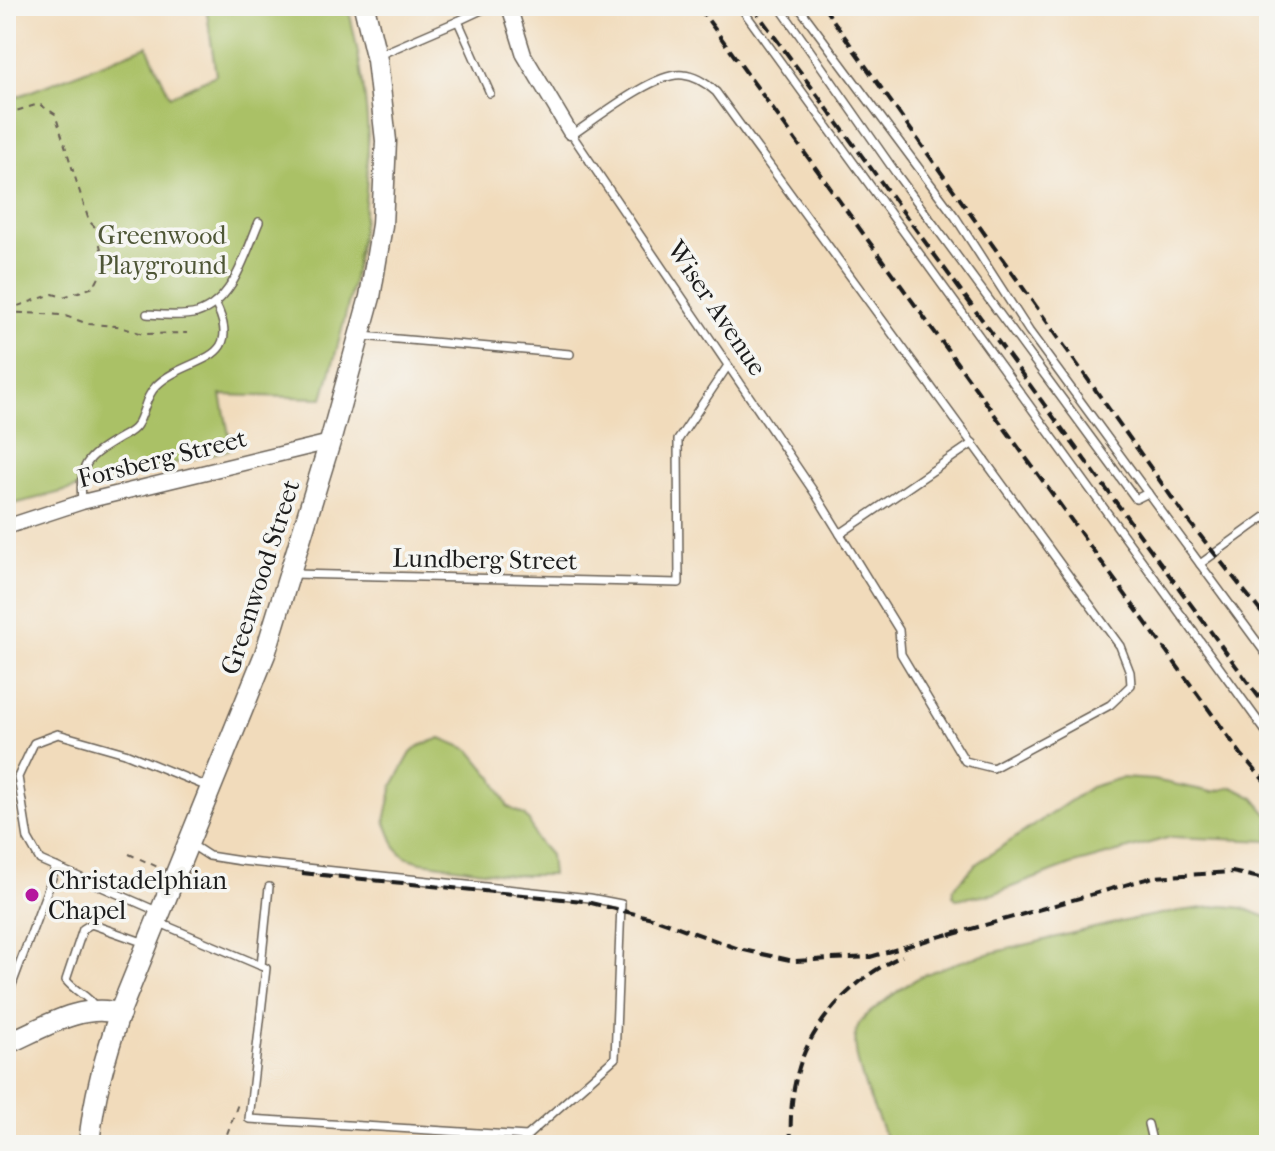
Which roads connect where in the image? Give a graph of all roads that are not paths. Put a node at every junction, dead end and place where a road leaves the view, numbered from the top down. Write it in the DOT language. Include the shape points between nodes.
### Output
graph roads {
  1 [pos="364,6"];
  2 [pos="490,6"];
  3 [pos="509,6"];
  4 [pos="740,6"];
  5 [pos="779,6"];
  6 [pos="798,6"];
  7 [pos="458,21"];
  8 [pos="376,56"];
  9 [pos="490,93"];
  10 [pos="571,134"];
  11 [pos="259,222"];
  12 [pos="215,303"];
  13 [pos="147,314"];
  14 [pos="359,336"];
  15 [pos="570,354"];
  16 [pos="727,367"];
  17 [pos="330,442"];
  18 [pos="973,443"];
  19 [pos="1148,493"];
  20 [pos="82,502"];
  21 [pos="1269,514"];
  22 [pos="6,527"];
  23 [pos="840,534"];
  24 [pos="1200,564"];
  25 [pos="291,574"];
  26 [pos="1269,658"];
  27 [pos="1269,736"];
  28 [pos="210,788"];
  29 [pos="188,843"];
  30 [pos="56,867"];
  31 [pos="269,887"];
  32 [pos="158,917"];
  33 [pos="147,943"];
  34 [pos="261,966"];
  35 [pos="98,1011"];
  36 [pos="120,1014"];
  37 [pos="6,1044"];
  38 [pos="1148,1124"];
  39 [pos="527,1136"];
  40 [pos="89,1145"];
  41 [pos="521,1145"];
  42 [pos="1153,1145"];
  1 -- 8 [label="main road, Greenwood Street"];
  2 -- 7 [label="lane"];
  3 -- 10 [label="street, Wiser Avenue" via="524,55"];
  4 -- 27 [label="lane"];
  5 -- 19 [label="lane" via="1136,499"];
  6 -- 19 [label="lane" via="956,218 1029,331"];
  7 -- 8 [label="lane"];
  7 -- 9 [label="lane"];
  8 -- 14 [label="main road, Greenwood Street" via="386,141 384,191 377,265"];
  10 -- 16 [label="lane, Wiser Avenue"];
  10 -- 18 [label="lane" via="659,77 681,74 701,80 716,92"];
  11 -- 12 [label="lane" via="226,294"];
  12 -- 13 [label="lane" via="196,313"];
  12 -- 20 [label="lane" via="225,322 221,346 156,386 131,432 96,452 80,478"];
  14 -- 15 [label="lane"];
  14 -- 17 [label="main road, Greenwood Street"];
  16 -- 23 [label="lane, Wiser Avenue"];
  16 -- 25 [label="lane, Lundberg Street" via="678,440 679,583"];
  17 -- 20 [label="street, Forsberg Street"];
  17 -- 25 [label="main road, Greenwood Street"];
  18 -- 23 [label="lane"];
  18 -- 23 [label="lane, Wiser Avenue" via="1120,646 1131,685 1110,705 993,768 965,761 901,654 899,630"];
  19 -- 24 [label="lane"];
  20 -- 22 [label="street, Forsberg Street"];
  21 -- 24 [label="lane"];
  24 -- 26 [label="lane"];
  25 -- 28 [label="main road, Greenwood Street" via="265,654"];
  28 -- 29 [label="main road, Greenwood Street"];
  28 -- 30 [label="lane" via="125,753 58,734 34,743 18,777 28,839 40,860"];
  29 -- 32 [label="main road, Greenwood Street"];
  29 -- 39 [label="lane" via="209,856 241,861 621,904 615,1058"];
  30 -- 32 [label="lane"];
  30 -- 37 [label="lane" via="7,998"];
  31 -- 34 [label="lane"];
  32 -- 33 [label="main road, Greenwood Street"];
  32 -- 34 [label="lane"];
  33 -- 35 [label="lane" via="100,925 83,929 66,980"];
  33 -- 36 [label="main road, Greenwood Street"];
  34 -- 39 [label="lane" via="266,968 249,1119"];
  35 -- 36 [label="main road"];
  35 -- 37 [label="main road" via="76,1014"];
  36 -- 40 [label="main road, Greenwood Street" via="102,1068"];
  38 -- 42 [label="lane"];
  39 -- 41 [label="lane"];
}
